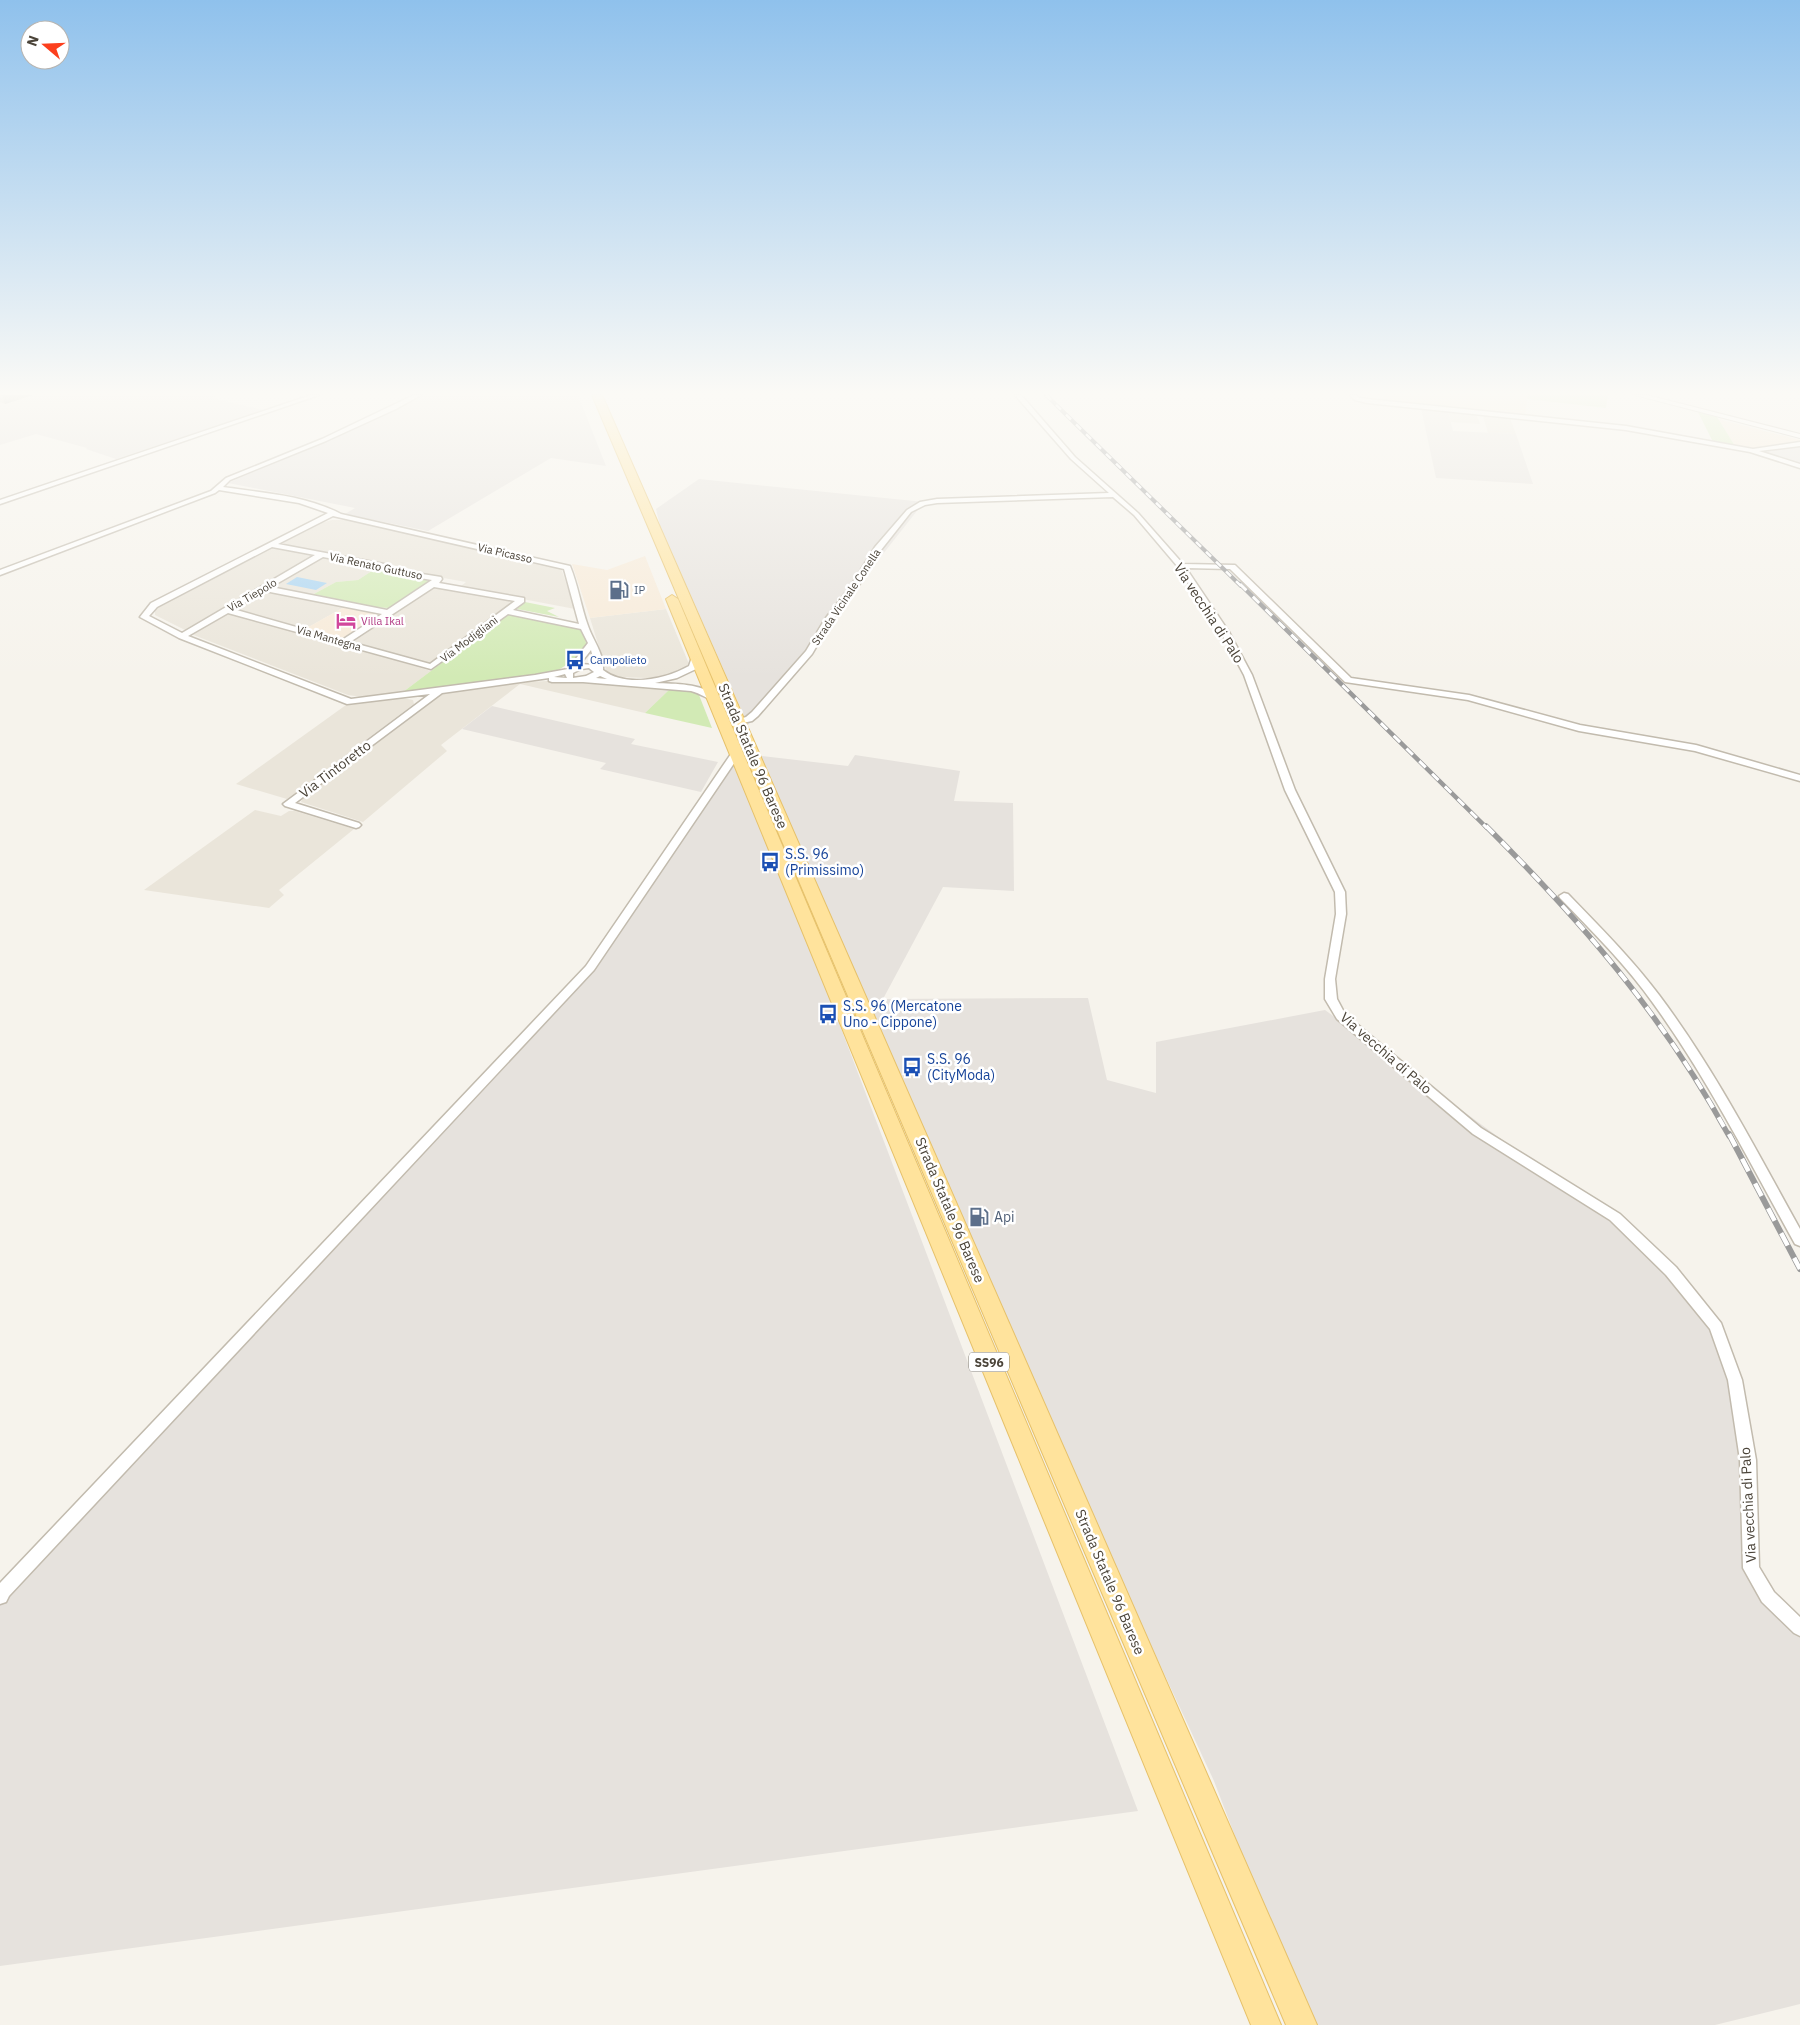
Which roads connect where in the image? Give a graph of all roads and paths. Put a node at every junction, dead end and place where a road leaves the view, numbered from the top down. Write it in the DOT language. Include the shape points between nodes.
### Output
graph roads {
  1 [pos="37,490"];
  2 [pos="215,490"];
  3 [pos="228,490"];
  4 [pos="626,490"];
  5 [pos="638,490"];
  6 [pos="1110,490"];
  7 [pos="1116,495"];
  8 [pos="0,502"];
  9 [pos="333,513"];
  10 [pos="271,545"];
  11 [pos="322,554"];
  12 [pos="658,566"];
  13 [pos="1180,566"];
  14 [pos="0,573"];
  15 [pos="433,584"];
  16 [pos="666,584"];
  17 [pos="264,588"];
  18 [pos="227,610"];
  19 [pos="507,611"];
  20 [pos="389,613"];
  21 [pos="584,626"];
  22 [pos="182,636"];
  23 [pos="344,642"];
  24 [pos="591,644"];
  25 [pos="696,656"];
  26 [pos="431,667"];
  27 [pos="571,670"];
  28 [pos="598,670"];
  29 [pos="535,678"];
  30 [pos="580,679"];
  31 [pos="439,691"];
  32 [pos="715,699"];
  33 [pos="738,721"];
  34 [pos="736,753"];
  35 [pos="1800,778"];
  36 [pos="356,825"];
  37 [pos="1564,896"];
  38 [pos="1800,1241"];
  39 [pos="0,1597"];
  40 [pos="1800,1628"];
  41 [pos="1266,2025"];
  42 [pos="1302,2025"];
  1 -- 8 [label="street"];
  2 -- 14 [label="street"];
  3 -- 9 [label="street, Via Picasso" via="300,501"];
  4 -- 12 [label="main road"];
  5 -- 33 [label="main road, Strada Statale 96 Barese / SS96"];
  6 -- 7 [label="street, Via vecchia di Palo"];
  7 -- 13 [label="street, Via vecchia di Palo"];
  7 -- 33 [label="street, Strada Vicinale Conella" via="937,501 914,506 878,549 809,652 755,714"];
  9 -- 10 [label="street"];
  9 -- 21 [label="street, Via Picasso" via="562,566 569,570"];
  10 -- 11 [label="street, Via Renato Guttuso"];
  10 -- 22 [label="street" via="154,606 144,617"];
  11 -- 15 [label="street, Via Renato Guttuso" via="438,579"];
  11 -- 17 [label="street, Via Tiepolo"];
  13 -- 35 [label="street" via="1220,566 1235,570 1348,680 1469,698 1580,728 1696,748"];
  13 -- 40 [label="street, Via vecchia di Palo" via="1225,632 1248,675 1290,790 1340,892 1341,914 1330,980 1332,999 1341,1016 1477,1131 1615,1217 1671,1271 1716,1327 1735,1380 1748,1460 1751,1568 1768,1597"];
  15 -- 19 [label="street, Via Renato Guttuso" via="521,600"];
  15 -- 20 [label="street"];
  16 -- 25 [label="main road, Strada Statale 96 Barese / SS96"];
  17 -- 18 [label="street, Via Tiepolo"];
  17 -- 20 [label="street"];
  18 -- 22 [label="street, Via Tiepolo"];
  18 -- 23 [label="street, Via Mantegna"];
  19 -- 21 [label="street"];
  19 -- 26 [label="street, Via Modigliani"];
  20 -- 23 [label="street"];
  21 -- 24 [label="street, Via Picasso"];
  22 -- 31 [label="street" via="350,702"];
  23 -- 26 [label="street, Via Mantegna"];
  24 -- 27 [label="street"];
  24 -- 28 [label="street, Via Picasso" via="595,649"];
  25 -- 28 [label="street" via="693,667 686,672 657,679 621,680"];
  25 -- 32 [label="main road, Strada Statale 96 Barese / SS96"];
  27 -- 28 [label="street" via="590,666"];
  27 -- 29 [label="street"];
  27 -- 30 [label="street" via="569,675"];
  28 -- 30 [label="street" via="593,677"];
  29 -- 30 [label="street"];
  29 -- 31 [label="street"];
  30 -- 32 [label="street" via="692,688"];
  31 -- 36 [label="street, Via Tintoretto" via="288,804"];
  32 -- 34 [label="main road, Strada Statale 96 Barese / SS96"];
  33 -- 42 [label="main road, Strada Statale 96 Barese / SS96"];
  34 -- 39 [label="street" via="590,968 2,1591"];
  34 -- 41 [label="main road, Strada Statale 96 Barese / SS96"];
  37 -- 38 [label="street" via="1633,971 1683,1037"];
}
